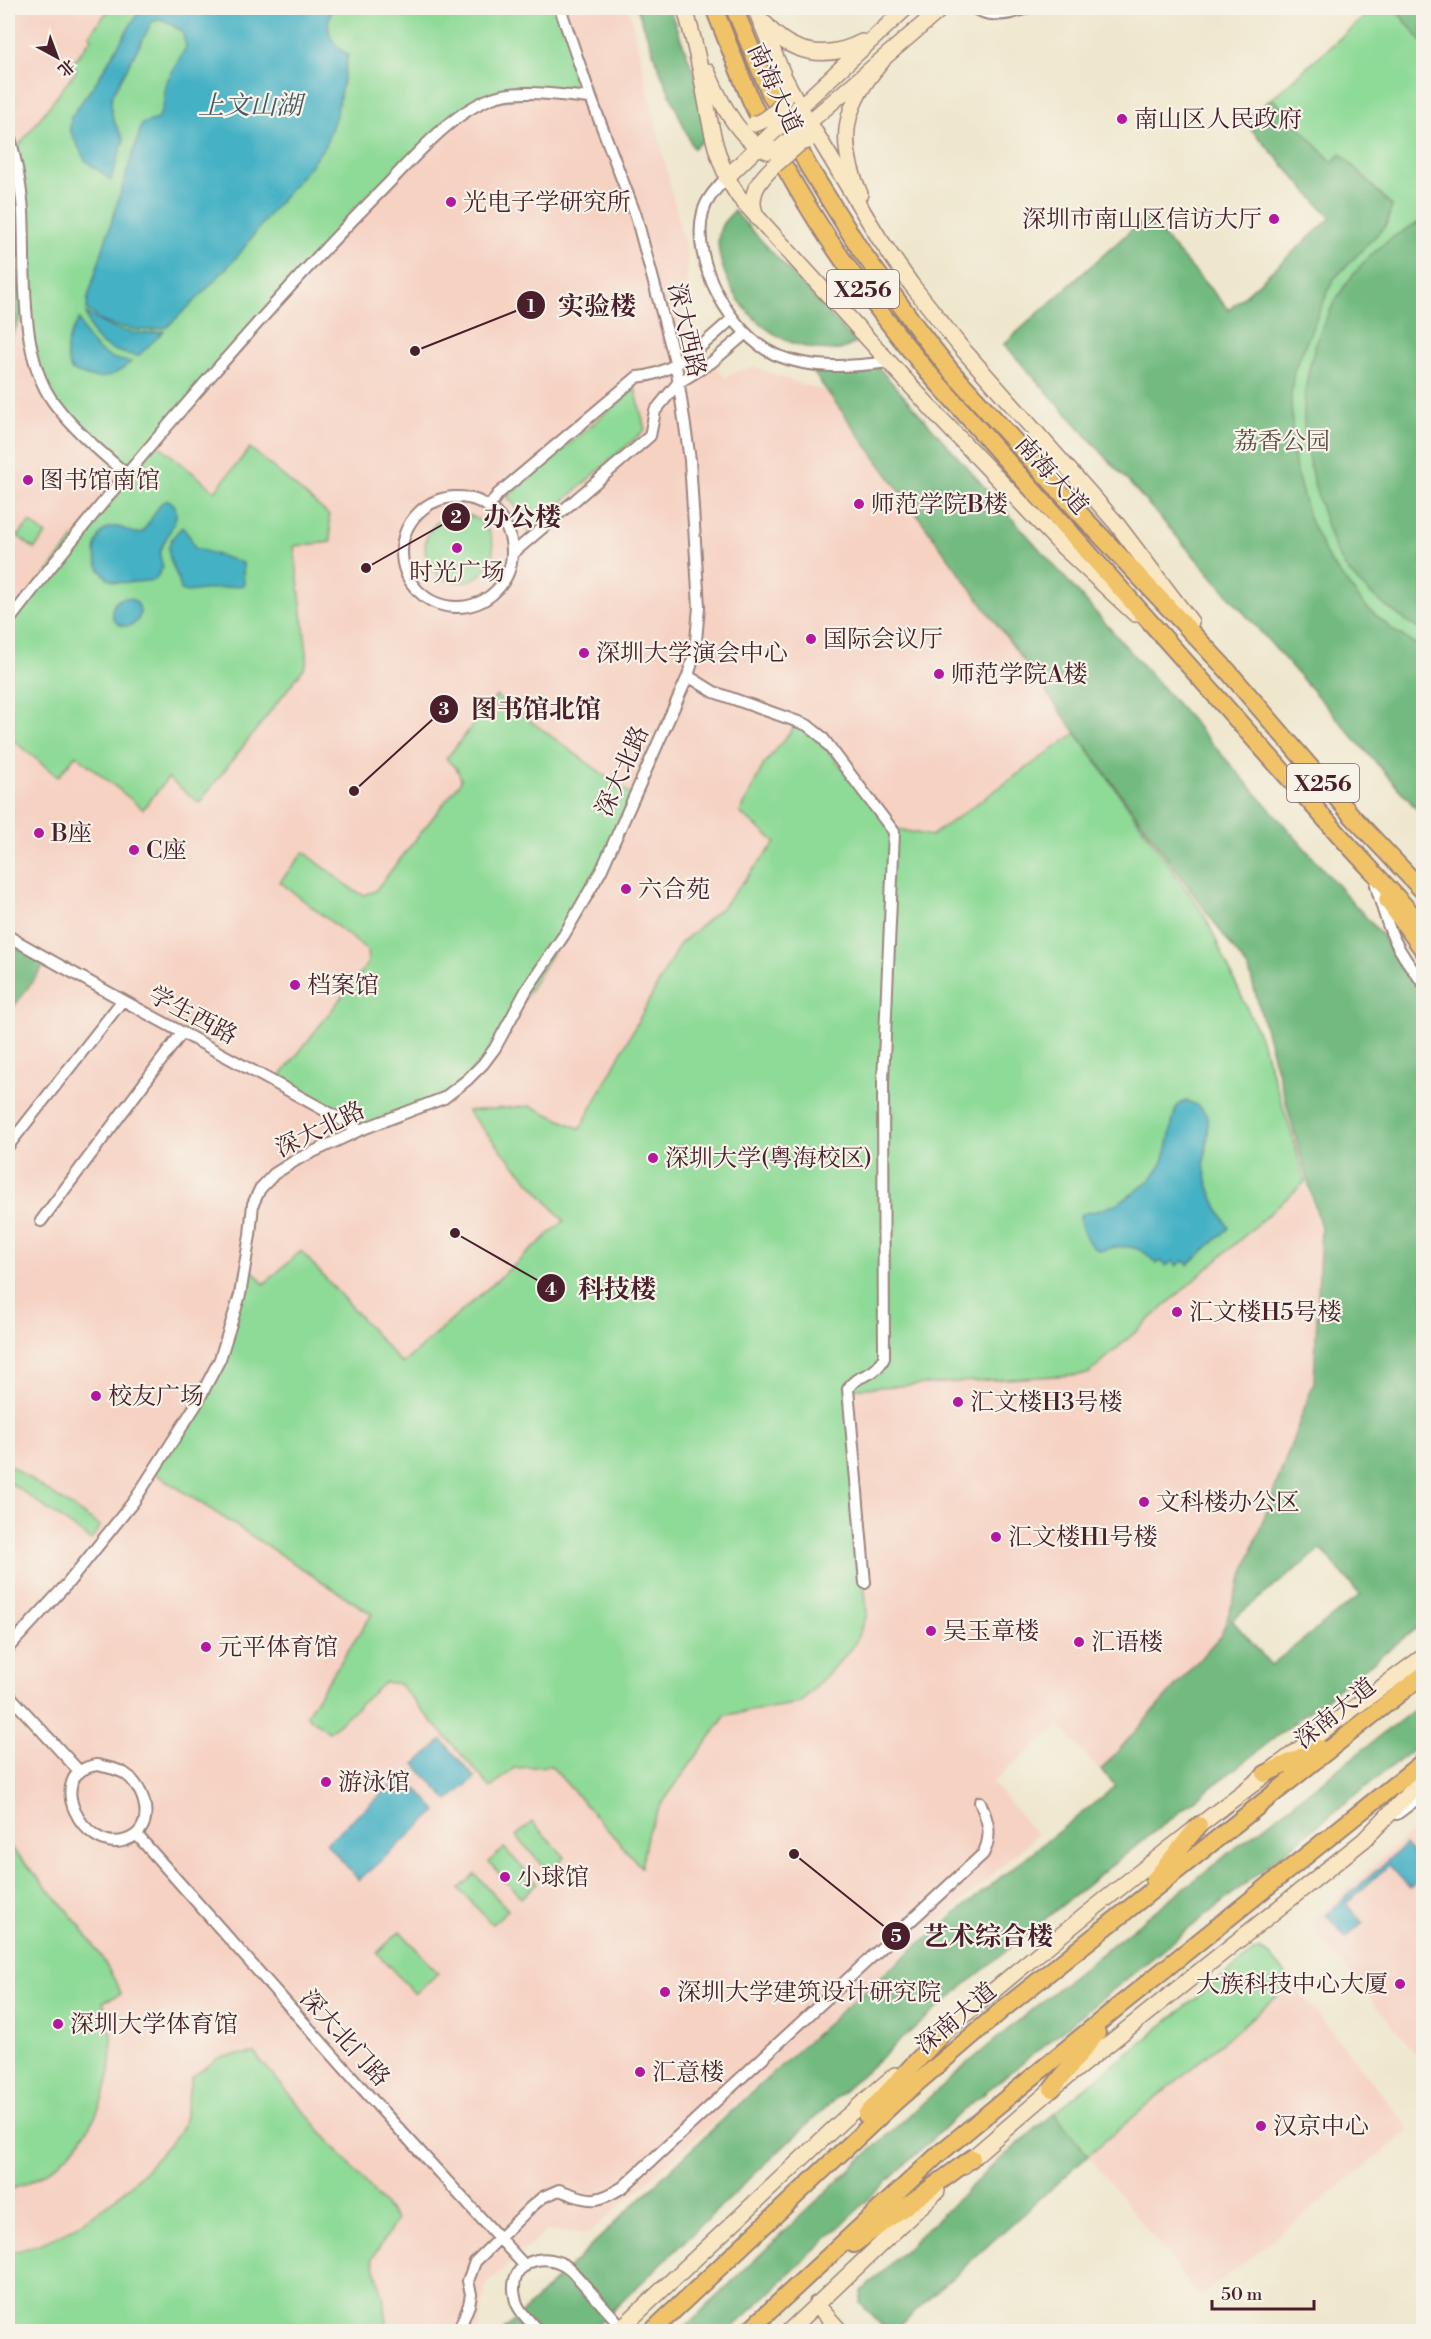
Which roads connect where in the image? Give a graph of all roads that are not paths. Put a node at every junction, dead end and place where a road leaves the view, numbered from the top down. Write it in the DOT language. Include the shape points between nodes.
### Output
graph roads {
  1 [pos="560,8"];
  2 [pos="685,8"];
  3 [pos="714,8"];
  4 [pos="734,8"];
  5 [pos="906,8"];
  6 [pos="942,8"];
  7 [pos="973,8"];
  8 [pos="1026,8"];
  9 [pos="755,10"];
  10 [pos="878,33"];
  11 [pos="692,34"];
  12 [pos="883,60"];
  13 [pos="784,76"];
  14 [pos="591,98"];
  15 [pos="726,110"];
  16 [pos="797,110"];
  17 [pos="8,130"];
  18 [pos="806,131"];
  19 [pos="766,151"];
  20 [pos="726,178"];
  21 [pos="759,221"];
  22 [pos="879,238"];
  23 [pos="732,319"];
  24 [pos="745,334"];
  25 [pos="889,362"];
  26 [pos="676,365"];
  27 [pos="678,383"];
  28 [pos="126,474"];
  29 [pos="489,507"];
  30 [pos="512,554"];
  31 [pos="8,622"];
  32 [pos="1184,658"];
  33 [pos="1227,670"];
  34 [pos="688,676"];
  35 [pos="1342,838"];
  36 [pos="1376,885"];
  37 [pos="1424,892"];
  38 [pos="1424,927"];
  39 [pos="8,936"];
  40 [pos="1424,951"];
  41 [pos="1424,984"];
  42 [pos="122,1001"];
  43 [pos="182,1034"];
  44 [pos="360,1130"];
  45 [pos="8,1146"];
  46 [pos="40,1221"];
  47 [pos="865,1583"];
  48 [pos="8,1648"];
  49 [pos="1424,1656"];
  50 [pos="1424,1674"];
  51 [pos="8,1694"];
  52 [pos="1345,1736"];
  53 [pos="1424,1761"];
  54 [pos="79,1771"];
  55 [pos="1265,1774"];
  56 [pos="1424,1778"];
  57 [pos="1424,1794"];
  58 [pos="980,1802"];
  59 [pos="1199,1825"];
  60 [pos="137,1835"];
  61 [pos="1364,1840"];
  62 [pos="1130,1908"];
  63 [pos="1120,2005"];
  64 [pos="941,2035"];
  65 [pos="1052,2089"];
  66 [pos="972,2158"];
  67 [pos="756,2231"];
  68 [pos="498,2237"];
  69 [pos="525,2266"];
  70 [pos="786,2294"];
  71 [pos="816,2304"];
  72 [pos="620,2329"];
  73 [pos="458,2331"];
  74 [pos="540,2331"];
  75 [pos="651,2331"];
  76 [pos="747,2331"];
  77 [pos="788,2331"];
  78 [pos="841,2331"];
  1 -- 14 [label="street, 深大西路"];
  2 -- 11 [label="main road"];
  3 -- 32 [label="main road, 南海大道 / X256" via="772,142 869,298 927,371"];
  4 -- 33 [label="main road, 南海大道 / X256" via="792,138 830,203 900,306 950,370"];
  5 -- 10 [label="main road"];
  6 -- 12 [label="main road"];
  7 -- 8 [label="street" via="1003,15"];
  9 -- 10 [label="main road" via="786,41 819,54 848,49"];
  9 -- 13 [label="main road"];
  10 -- 16 [label="main road"];
  11 -- 15 [label="main road"];
  11 -- 20 [label="main road" via="718,158"];
  12 -- 18 [label="main road"];
  12 -- 22 [label="main road" via="854,99 845,132 848,162"];
  13 -- 15 [label="main road, bridge" via="785,97 764,120 754,124 742,122"];
  13 -- 16 [label="main road"];
  14 -- 26 [label="street, 深大西路" via="636,216"];
  14 -- 28 [label="street" via="534,93 494,97 471,108 443,130 309,265"];
  15 -- 19 [label="main road" via="741,130"];
  16 -- 18 [label="main road"];
  16 -- 19 [label="main road, bridge"];
  17 -- 28 [label="street" via="22,208 32,359 52,402"];
  18 -- 19 [label="main road, bridge" via="779,148"];
  18 -- 22 [label="main road" via="823,147"];
  19 -- 20 [label="main road"];
  19 -- 21 [label="main road" via="755,187 753,208"];
  20 -- 21 [label="main road"];
  20 -- 23 [label="street" via="706,204 701,232 711,280"];
  21 -- 25 [label="main road"];
  22 -- 33 [label="main road" via="959,345 1116,523"];
  23 -- 24 [label="street"];
  23 -- 26 [label="street"];
  24 -- 25 [label="street" via="777,355 812,364 848,367"];
  24 -- 27 [label="street" via="712,362"];
  25 -- 32 [label="main road" via="1063,548"];
  26 -- 27 [label="street, 深大西路"];
  26 -- 29 [label="street" via="637,377 498,494"];
  27 -- 30 [label="street" via="655,411 650,436"];
  27 -- 34 [label="street, 深大西路" via="690,460 699,607 695,652"];
  28 -- 31 [label="street"];
  29 -- 30 [label="street" via="506,525"];
  29 -- 30 [label="street" via="455,497 422,510 404,542 410,579 435,602 466,606 498,588 506,577"];
  32 -- 35 [label="main road, 南海大道 / X256"];
  33 -- 37 [label="main road, 南海大道 / X256" via="1353,817"];
  34 -- 44 [label="street, 深大北路" via="601,871 495,1048 467,1080 444,1098"];
  34 -- 47 [label="street" via="714,692 807,724 822,737 894,832 884,1081 884,1358 880,1367 853,1380 848,1389"];
  35 -- 36 [label="main road"];
  35 -- 38 [label="main road, 南海大道 / X256"];
  36 -- 40 [label="main road"];
  36 -- 41 [label="street" via="1396,946"];
  39 -- 42 [label="street, 学生西路"];
  42 -- 43 [label="street, 学生西路"];
  42 -- 45 [label="street"];
  43 -- 44 [label="street, 学生西路"];
  43 -- 46 [label="street"];
  44 -- 48 [label="street, 深大北路" via="298,1159 274,1174 260,1189 253,1204 239,1297 220,1359 196,1405 134,1501 68,1583"];
  49 -- 55 [label="main road"];
  50 -- 52 [label="main road, 深南大道"];
  51 -- 54 [label="street"];
  52 -- 55 [label="main road"];
  52 -- 62 [label="main road, 深南大道"];
  53 -- 63 [label="main road"];
  54 -- 60 [label="street" via="97,1766 112,1768 133,1781 145,1811 143,1827"];
  54 -- 60 [label="street" via="71,1790 82,1824 111,1841 121,1842"];
  55 -- 59 [label="main road"];
  56 -- 61 [label="main road"];
  57 -- 61 [label="street"];
  58 -- 68 [label="street" via="989,1826 989,1842 983,1854 623,2187 604,2199 586,2200 559,2190 543,2197"];
  59 -- 62 [label="main road"];
  59 -- 64 [label="main road"];
  60 -- 68 [label="street, 深大北门路"];
  61 -- 65 [label="main road"];
  62 -- 67 [label="main road, 深南大道" via="923,2078"];
  63 -- 65 [label="main road"];
  63 -- 70 [label="main road" via="940,2153"];
  64 -- 67 [label="main road"];
  64 -- 72 [label="main road" via="844,2118"];
  65 -- 66 [label="main road"];
  66 -- 70 [label="main road"];
  66 -- 71 [label="main road"];
  67 -- 75 [label="main road, 深南大道"];
  68 -- 69 [label="street, 深大北门路"];
  68 -- 73 [label="street" via="470,2270 469,2305"];
  69 -- 72 [label="street" via="540,2258 564,2263"];
  69 -- 74 [label="street" via="516,2280 514,2297"];
  70 -- 76 [label="main road"];
  71 -- 77 [label="main road"];
  71 -- 78 [label="main road"];
}
